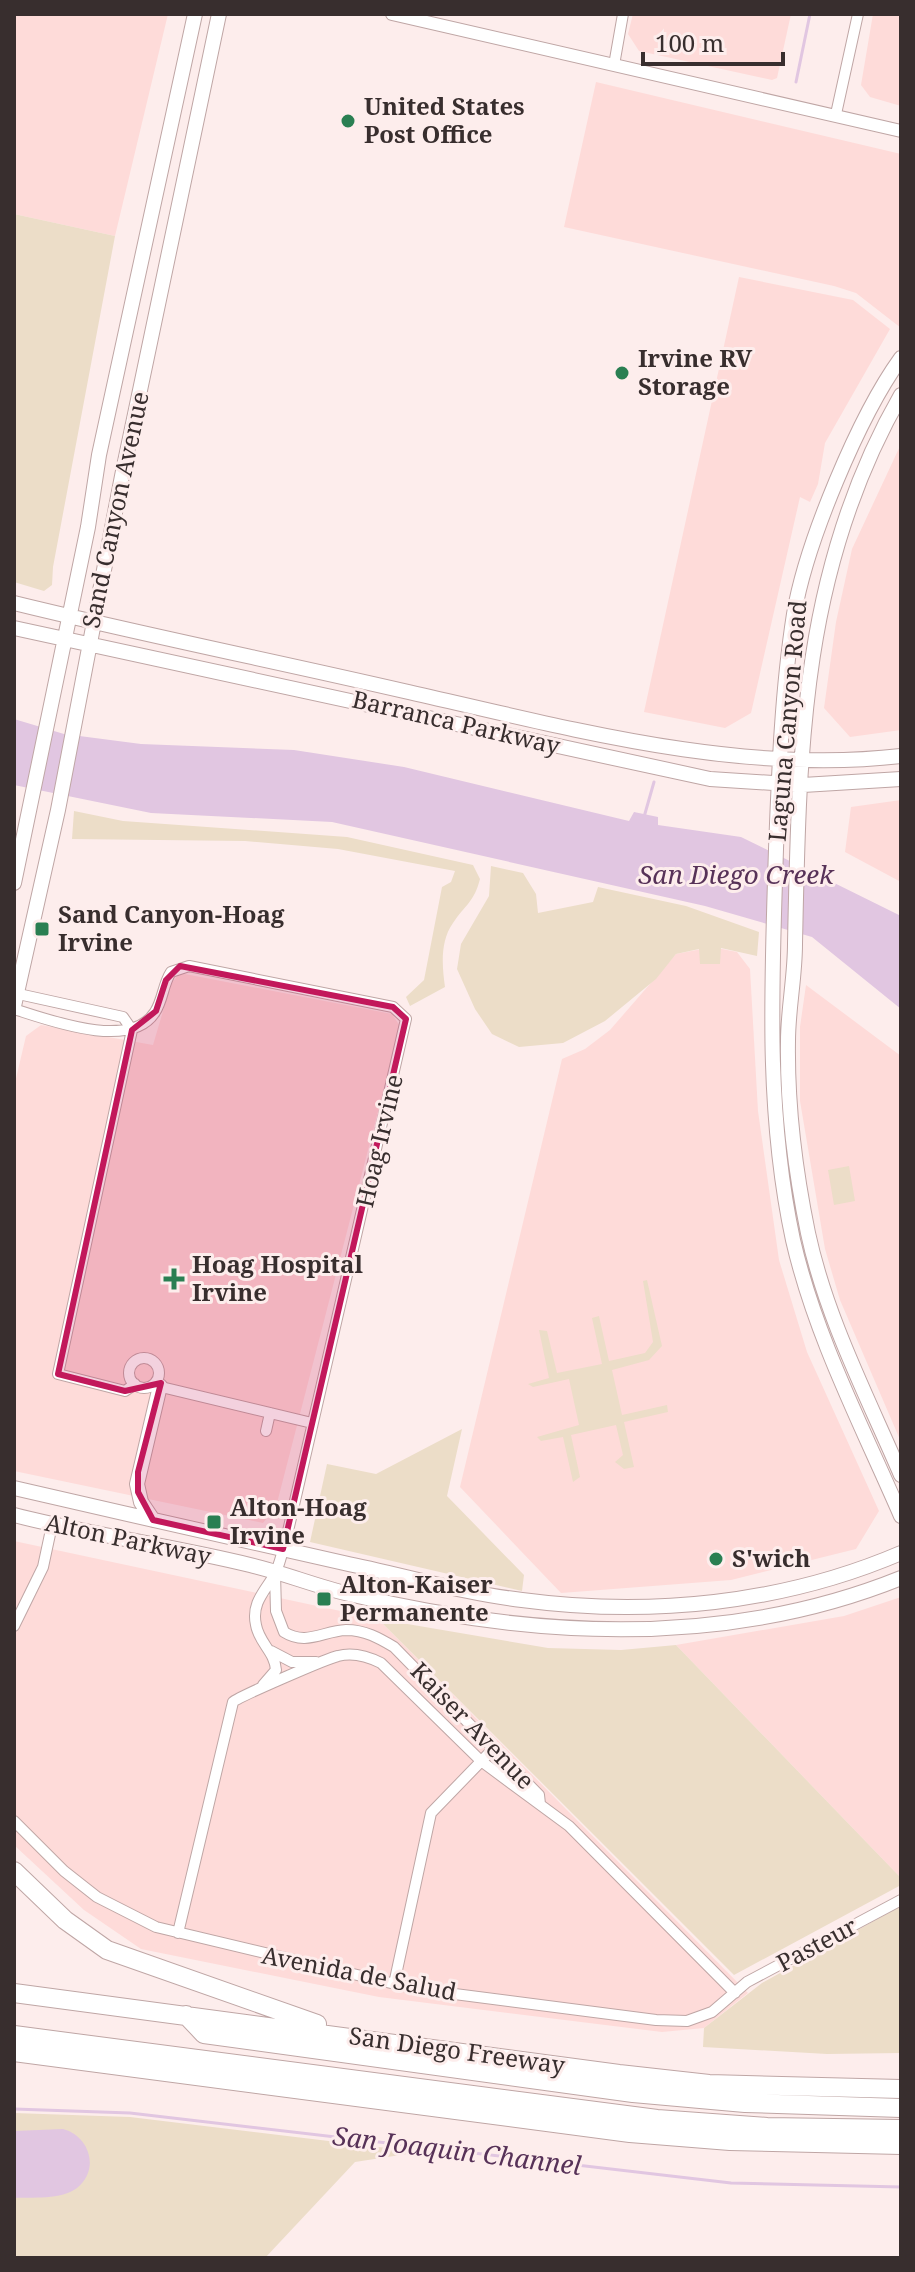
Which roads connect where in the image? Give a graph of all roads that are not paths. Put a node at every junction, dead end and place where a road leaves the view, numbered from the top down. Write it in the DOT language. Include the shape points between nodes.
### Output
graph roads {
  1 [pos="195,14"];
  2 [pos="219,14"];
  3 [pos="392,14"];
  4 [pos="623,14"];
  5 [pos="858,14"];
  6 [pos="614,65"];
  7 [pos="836,114"];
  8 [pos="901,131"];
  9 [pos="901,358"];
  10 [pos="901,395"];
  11 [pos="14,603"];
  12 [pos="70,616"];
  13 [pos="93,622"];
  14 [pos="14,628"];
  15 [pos="64,639"];
  16 [pos="89,646"];
  17 [pos="901,756"];
  18 [pos="780,758"];
  19 [pos="803,759"];
  20 [pos="901,779"];
  21 [pos="778,783"];
  22 [pos="802,784"];
  23 [pos="14,883"];
  24 [pos="15,1000"];
  25 [pos="132,1030"];
  26 [pos="135,1384"];
  27 [pos="156,1386"];
  28 [pos="270,1413"];
  29 [pos="312,1423"];
  30 [pos="266,1431"];
  31 [pos="901,1475"];
  32 [pos="14,1488"];
  33 [pos="14,1515"];
  34 [pos="901,1516"];
  35 [pos="153,1520"];
  36 [pos="52,1525"];
  37 [pos="283,1549"];
  38 [pos="901,1553"];
  39 [pos="275,1573"];
  40 [pos="901,1578"];
  41 [pos="14,1626"];
  42 [pos="269,1650"];
  43 [pos="326,1660"];
  44 [pos="263,1685"];
  45 [pos="493,1749"];
  46 [pos="481,1761"];
  47 [pos="540,1804"];
  48 [pos="14,1821"];
  49 [pos="14,1871"];
  50 [pos="901,1900"];
  51 [pos="178,1933"];
  52 [pos="394,1984"];
  53 [pos="14,1993"];
  54 [pos="735,1993"];
  55 [pos="186,2015"];
  56 [pos="14,2035"];
  57 [pos="356,2037"];
  58 [pos="14,2052"];
  59 [pos="901,2089"];
  60 [pos="901,2108"];
  61 [pos="901,2129"];
  62 [pos="901,2145"];
  1 -- 12 [label="main road, Sand Canyon Avenue" via="115,379"];
  2 -- 13 [label="main road, Sand Canyon Avenue"];
  3 -- 6 [label="street"];
  4 -- 6 [label="street"];
  5 -- 7 [label="street"];
  6 -- 7 [label="street"];
  7 -- 8 [label="street"];
  9 -- 18 [label="main road, Laguna Canyon Road" via="863,425 812,549 795,612"];
  10 -- 19 [label="main road, Laguna Canyon Road" via="858,480 825,580 807,677"];
  11 -- 12 [label="main road, Barranca Parkway"];
  12 -- 13 [label="main road, Barranca Parkway"];
  12 -- 15 [label="main road, Sand Canyon Avenue"];
  13 -- 16 [label="main road, Sand Canyon Avenue"];
  13 -- 18 [label="main road, Barranca Parkway" via="540,722 713,752"];
  14 -- 15 [label="main road, Barranca Parkway"];
  15 -- 16 [label="main road, Barranca Parkway"];
  15 -- 23 [label="main road, Sand Canyon Avenue"];
  16 -- 21 [label="main road, Barranca Parkway" via="710,779"];
  16 -- 24 [label="main road, Sand Canyon Avenue"];
  17 -- 19 [label="main road, Barranca Parkway"];
  18 -- 19 [label="main road, Barranca Parkway"];
  18 -- 21 [label="main road, Laguna Canyon Road"];
  19 -- 22 [label="main road, Laguna Canyon Road"];
  20 -- 22 [label="main road, Barranca Parkway"];
  21 -- 22 [label="main road, Barranca Parkway"];
  21 -- 34 [label="main road, Laguna Canyon Road" via="771,1082 793,1239 814,1314"];
  22 -- 31 [label="main road, Laguna Canyon Road" via="788,1040 809,1236 832,1312"];
  24 -- 25 [label="street" via="116,1034"];
  24 -- 25 [label="street" via="123,1017"];
  25 -- 26 [label="street" via="58,1374 125,1391"];
  25 -- 29 [label="street, Hoag Irvine" via="156,1011 171,972 189,966 393,1007 406,1019"];
  26 -- 27 [label="street"];
  26 -- 27 [label="street" via="131,1367 147,1358 158,1367"];
  27 -- 28 [label="street"];
  27 -- 35 [label="main road" via="138,1472 138,1492"];
  28 -- 29 [label="street"];
  28 -- 30 [label="street"];
  29 -- 37 [label="street, Hoag Irvine"];
  32 -- 35 [label="main road, Alton Parkway"];
  33 -- 36 [label="main road, Alton Parkway"];
  35 -- 37 [label="main road, Alton Parkway"];
  36 -- 39 [label="main road, Alton Parkway"];
  36 -- 41 [label="street" via="43,1567"];
  37 -- 38 [label="main road, Alton Parkway" via="507,1598 643,1608 783,1590"];
  37 -- 39 [label="street, Hoag Irvine"];
  39 -- 40 [label="main road, Alton Parkway" via="349,1595 462,1616 601,1631 674,1629 766,1617"];
  39 -- 42 [label="street" via="259,1594 255,1610 259,1636"];
  39 -- 45 [label="street, Kaiser Avenue" via="276,1611 284,1632 304,1640 346,1630 373,1635 394,1647"];
  42 -- 43 [label="street, Kaiser Avenue" via="292,1662"];
  42 -- 44 [label="street" via="276,1670"];
  43 -- 44 [label="street, Kaiser Avenue"];
  43 -- 46 [label="street, Kaiser Avenue" via="348,1654 381,1663"];
  44 -- 51 [label="street, Kaiser Avenue" via="231,1706"];
  45 -- 46 [label="street"];
  45 -- 47 [label="street, Kaiser Avenue" via="539,1795"];
  46 -- 47 [label="street, Kaiser Avenue"];
  46 -- 52 [label="street" via="431,1813"];
  47 -- 54 [label="street, Kaiser Avenue" via="569,1826"];
  48 -- 51 [label="street, Avenida de Salud" via="97,1897"];
  49 -- 57 [label="highway" via="65,1920 107,1950"];
  50 -- 54 [label="street, Pasteur"];
  51 -- 52 [label="street, Avenida de Salud"];
  52 -- 54 [label="street, Avenida de Salud" via="679,2022 712,2012"];
  53 -- 55 [label="highway, San Diego Freeway"];
  55 -- 57 [label="highway, San Diego Freeway"];
  55 -- 60 [label="highway" via="204,2034 633,2093"];
  56 -- 61 [label="highway, San Diego Freeway" via="657,2119"];
  57 -- 59 [label="highway, San Diego Freeway" via="709,2084"];
  58 -- 62 [label="highway" via="630,2133"];
}
